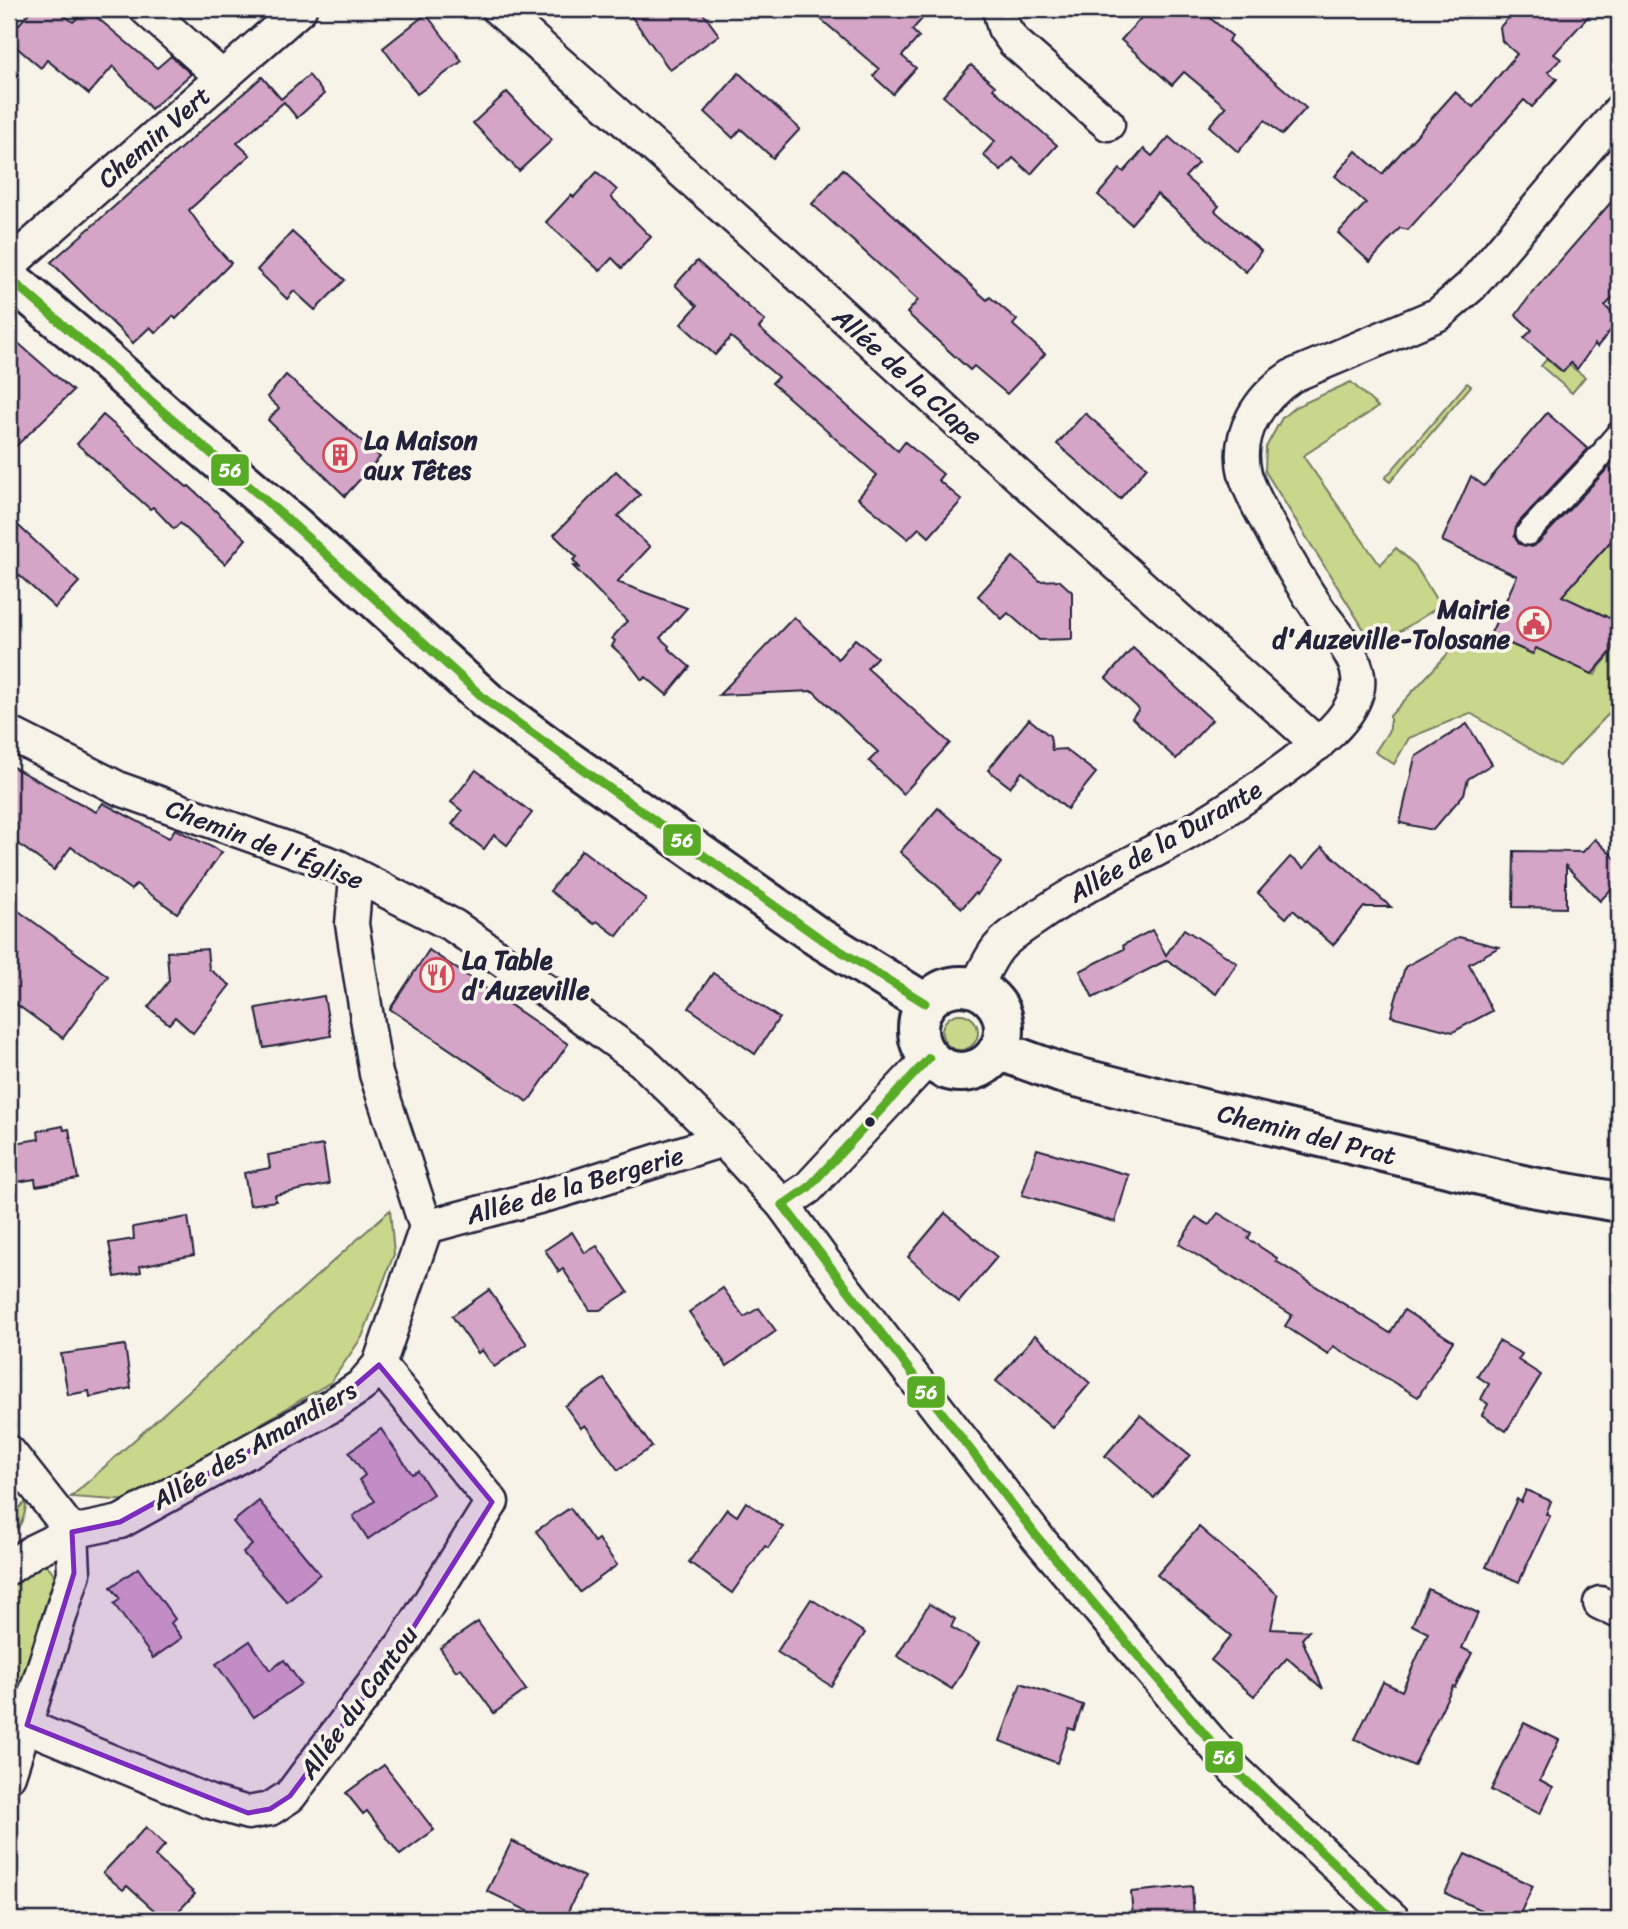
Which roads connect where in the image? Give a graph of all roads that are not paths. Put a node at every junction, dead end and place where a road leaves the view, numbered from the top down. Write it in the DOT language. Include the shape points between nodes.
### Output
graph roads {
  1 [pos="146,9"];
  2 [pos="300,9"];
  3 [pos="498,9"];
  4 [pos="999,9"];
  5 [pos="222,77"];
  6 [pos="1619,111"];
  7 [pos="1108,124"];
  8 [pos="9,265"];
  9 [pos="9,278"];
  10 [pos="1610,444"];
  11 [pos="1528,533"];
  12 [pos="9,733"];
  13 [pos="1318,744"];
  14 [pos="356,877"];
  15 [pos="975,989"];
  16 [pos="925,1003"];
  17 [pos="998,1050"];
  18 [pos="929,1058"];
  19 [pos="723,1140"];
  20 [pos="1619,1202"];
  21 [pos="783,1205"];
  22 [pos="426,1227"];
  23 [pos="379,1365"];
  24 [pos="9,1452"];
  25 [pos="72,1532"];
  26 [pos="9,1568"];
  27 [pos="18,1722"];
  28 [pos="9,1775"];
  29 [pos="1394,1920"];
  1 -- 5 [label="street"];
  2 -- 5 [label="street, Chemin Vert"];
  3 -- 13 [label="street, Allée de la Clape"];
  4 -- 7 [label="street" via="1014,42"];
  5 -- 8 [label="street, Chemin Vert"];
  6 -- 13 [label="street, Allée de la Durante" via="1455,302 1420,322 1292,376 1258,406 1244,444 1245,473 1277,542 1348,649 1358,677 1353,703"];
  9 -- 16 [label="street" via="296,527 487,701 818,937"];
  10 -- 11 [label="street"];
  12 -- 14 [label="street, Chemin de l'Église" via="120,789 337,866"];
  13 -- 15 [label="street, Allée de la Durante" via="1185,835 1057,903 1015,932 997,948"];
  14 -- 19 [label="street, Chemin de l'Église" via="454,926 552,995 642,1061"];
  14 -- 22 [label="street" via="352,924 376,1074"];
  15 -- 16 [label="street" via="953,986"];
  15 -- 17 [label="street" via="998,1007 1003,1036"];
  16 -- 18 [label="street" via="917,1032"];
  17 -- 18 [label="street" via="982,1066 968,1071 953,1071"];
  17 -- 20 [label="street, Chemin del Prat" via="1061,1073 1216,1112 1531,1187"];
  18 -- 21 [label="street" via="808,1188"];
  19 -- 21 [label="street, Chemin de l'Église"];
  19 -- 22 [label="street, Allée de la Bergerie" via="561,1192"];
  21 -- 29 [label="street, Chemin de l'Église" via="1038,1538 1217,1749"];
  22 -- 23 [label="street, Allée des Amandiers"];
  23 -- 25 [label="street, Allée des Amandiers" via="361,1386 331,1406 120,1521"];
  23 -- 27 [label="street, Allée du Cantou" via="492,1502 403,1644 289,1796 270,1809 248,1813 210,1802"];
  24 -- 25 [label="street"];
  25 -- 26 [label="street, Allée des Amandiers" via="33,1550"];
  25 -- 27 [label="street" via="74,1573"];
  27 -- 28 [label="street"];
}
